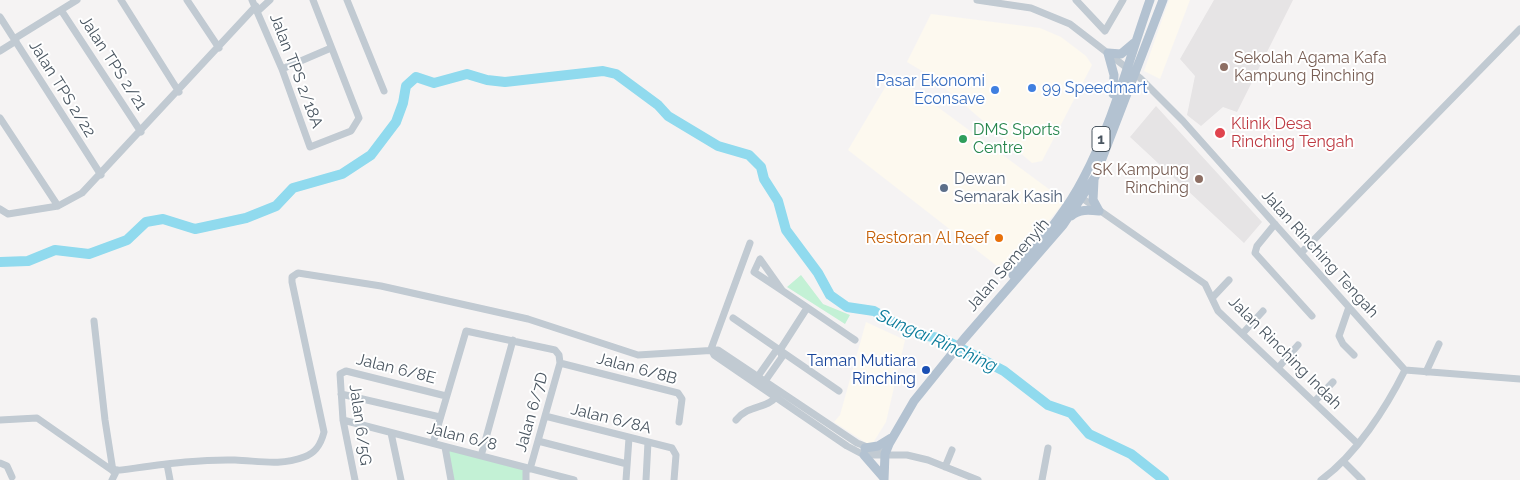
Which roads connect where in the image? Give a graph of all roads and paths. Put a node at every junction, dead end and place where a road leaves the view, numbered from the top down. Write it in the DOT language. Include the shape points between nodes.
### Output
graph roads {
  1 [pos="77,0"];
  2 [pos="187,0"];
  3 [pos="270,0"];
  4 [pos="313,0"];
  5 [pos="347,0"];
  6 [pos="976,0"];
  7 [pos="1076,0"];
  8 [pos="1122,0"];
  9 [pos="1150,0"];
  10 [pos="1163,0"];
  11 [pos="122,1"];
  12 [pos="255,6"];
  13 [pos="61,10"];
  14 [pos="0,17"];
  15 [pos="1520,28"];
  16 [pos="15,40"];
  17 [pos="1135,42"];
  18 [pos="219,48"];
  19 [pos="332,48"];
  20 [pos="0,51"];
  21 [pos="1108,53"];
  22 [pos="1126,68"];
  23 [pos="282,69"];
  24 [pos="1135,74"];
  25 [pos="384,91"];
  26 [pos="179,92"];
  27 [pos="1109,116"];
  28 [pos="0,118"];
  29 [pos="141,132"];
  30 [pos="100,175"];
  31 [pos="1094,176"];
  32 [pos="1078,195"];
  33 [pos="58,206"];
  34 [pos="2,211"];
  35 [pos="1099,211"];
  36 [pos="1276,224"];
  37 [pos="1063,225"];
  38 [pos="750,243"];
  39 [pos="1301,253"];
  40 [pos="1229,280"];
  41 [pos="782,290"];
  42 [pos="1213,297"];
  43 [pos="1350,307"];
  44 [pos="807,308"];
  45 [pos="1263,312"];
  46 [pos="984,316"];
  47 [pos="1312,316"];
  48 [pos="733,318"];
  49 [pos="94,321"];
  50 [pos="1243,333"];
  51 [pos="513,340"];
  52 [pos="855,340"];
  53 [pos="1439,344"];
  54 [pos="1298,345"];
  55 [pos="711,349"];
  56 [pos="780,350"];
  57 [pos="1354,355"];
  58 [pos="560,363"];
  59 [pos="1278,368"];
  60 [pos="1405,370"];
  61 [pos="1426,372"];
  62 [pos="340,374"];
  63 [pos="756,379"];
  64 [pos="1520,379"];
  65 [pos="1333,382"];
  66 [pos="763,384"];
  67 [pos="839,391"];
  68 [pos="341,394"];
  69 [pos="446,396"];
  70 [pos="776,398"];
  71 [pos="1314,402"];
  72 [pos="545,416"];
  73 [pos="440,417"];
  74 [pos="0,420"];
  75 [pos="343,420"];
  76 [pos="736,420"];
  77 [pos="679,422"];
  78 [pos="898,424"];
  79 [pos="391,433"];
  80 [pos="629,438"];
  81 [pos="892,438"];
  82 [pos="538,441"];
  83 [pos="648,442"];
  84 [pos="433,443"];
  85 [pos="1358,444"];
  86 [pos="445,447"];
  87 [pos="1048,448"];
  88 [pos="952,450"];
  89 [pos="865,451"];
  90 [pos="887,454"];
  91 [pos="481,456"];
  92 [pos="1344,462"];
  93 [pos="0,463"];
  94 [pos="167,464"];
  95 [pos="627,464"];
  96 [pos="945,467"];
  97 [pos="528,468"];
  98 [pos="115,471"];
  99 [pos="12,477"];
  100 [pos="885,479"];
  101 [pos="112,480"];
  102 [pos="170,480"];
  103 [pos="354,480"];
  104 [pos="401,480"];
  105 [pos="451,480"];
  106 [pos="526,480"];
  107 [pos="574,480"];
  108 [pos="626,480"];
  109 [pos="646,480"];
  110 [pos="674,480"];
  111 [pos="978,480"];
  112 [pos="1042,480"];
  113 [pos="1322,480"];
  114 [pos="1362,480"];
  1 -- 13 [label="street"];
  2 -- 18 [label="street"];
  3 -- 12 [label="street"];
  4 -- 19 [label="street"];
  5 -- 25 [label="street"];
  6 -- 21 [label="street, Jalan Rinching Tengah" via="1031,8 1049,15 1070,24"];
  7 -- 8 [label="street" via="1105,31"];
  9 -- 17 [label="main road, Jalan Semenyih / 1"];
  10 -- 24 [label="main road, Jalan Semenyih / 1"];
  11 -- 26 [label="street"];
  12 -- 18 [label="street"];
  12 -- 23 [label="street, Jalan TPS 2/18A"];
  13 -- 16 [label="street"];
  13 -- 29 [label="street, Jalan TPS 2/21"];
  14 -- 16 [label="street, Jalan TPS 2/22"];
  15 -- 39 [label="street"];
  16 -- 20 [label="street"];
  16 -- 30 [label="street, Jalan TPS 2/22"];
  17 -- 21 [label="main road" via="1121,54"];
  17 -- 22 [label="main road, Jalan Semenyih / 1"];
  18 -- 26 [label="street"];
  19 -- 23 [label="street"];
  19 -- 23 [label="street, Jalan TPS 2/18A" via="359,118 351,131 310,147"];
  21 -- 22 [label="street, Jalan Rinching Tengah"];
  21 -- 27 [label="main road" via="1114,82"];
  22 -- 24 [label="street, Jalan Rinching Tengah"];
  22 -- 27 [label="main road, Jalan Semenyih / 1"];
  24 -- 31 [label="main road, Jalan Semenyih / 1"];
  24 -- 36 [label="street, Jalan Rinching Tengah" via="1160,96"];
  26 -- 29 [label="street"];
  27 -- 32 [label="main road, Jalan Semenyih / 1"];
  28 -- 33 [label="street"];
  29 -- 30 [label="street"];
  30 -- 33 [label="street" via="82,192"];
  31 -- 32 [label="main road, Jalan Semenyih / 1"];
  31 -- 35 [label="main road" via="1093,200"];
  32 -- 35 [label="street, Jalan Rinching Indah"];
  32 -- 37 [label="main road, Jalan Semenyih / 1"];
  32 -- 46 [label="main road, Jalan Semenyih / 1" via="1066,206"];
  33 -- 34 [label="street"];
  35 -- 37 [label="main road, 1" via="1075,212"];
  35 -- 42 [label="street, Jalan Rinching Indah" via="1205,284"];
  36 -- 39 [label="street, Jalan Rinching Tengah"];
  36 -- 47 [label="street" via="1255,253"];
  37 -- 46 [label="main road, Jalan Semenyih / 1"];
  38 -- 55 [label="street"];
  39 -- 43 [label="street, Jalan Rinching Tengah"];
  40 -- 42 [label="street"];
  41 -- 44 [label="street"];
  42 -- 50 [label="street, Jalan Rinching Indah" via="1218,311"];
  43 -- 57 [label="street" via="1339,336"];
  43 -- 60 [label="street, Jalan Rinching Tengah"];
  44 -- 52 [label="street"];
  44 -- 56 [label="street"];
  45 -- 50 [label="street"];
  46 -- 78 [label="main road, Jalan Semenyih / 1"];
  48 -- 56 [label="street"];
  49 -- 98 [label="street" via="105,420"];
  50 -- 59 [label="street, Jalan Rinching Indah"];
  51 -- 58 [label="street" via="555,350"];
  51 -- 69 [label="street" via="466,331"];
  51 -- 91 [label="street"];
  53 -- 61 [label="street"];
  54 -- 59 [label="street"];
  55 -- 63 [label="street" via="714,355"];
  55 -- 94 [label="street" via="638,354 528,319 381,286 298,273 292,277 292,282 324,432 319,446 306,457 282,463 236,460"];
  56 -- 63 [label="street" via="774,352"];
  56 -- 66 [label="street" via="782,358"];
  56 -- 67 [label="street"];
  58 -- 72 [label="street, Jalan 6/7D"];
  58 -- 77 [label="street, Jalan 6/8B" via="678,392 682,399"];
  59 -- 71 [label="street, Jalan Rinching Indah"];
  60 -- 61 [label="street"];
  60 -- 85 [label="street"];
  61 -- 64 [label="street"];
  62 -- 68 [label="street, Jalan 6/5G"];
  62 -- 69 [label="street, Jalan 6/8E" via="346,371"];
  63 -- 66 [label="street"];
  65 -- 71 [label="street"];
  66 -- 70 [label="street"];
  66 -- 89 [label="street"];
  68 -- 73 [label="street"];
  68 -- 75 [label="street, Jalan 6/5G"];
  69 -- 73 [label="street"];
  70 -- 76 [label="street" via="743,411"];
  70 -- 89 [label="street"];
  71 -- 85 [label="street, Jalan Rinching Indah"];
  72 -- 80 [label="street, Jalan 6/8A"];
  72 -- 82 [label="street, Jalan 6/7D"];
  73 -- 84 [label="street"];
  74 -- 98 [label="street" via="37,418"];
  75 -- 79 [label="street, Jalan 6/8"];
  75 -- 103 [label="street, Jalan 6/5G"];
  78 -- 81 [label="main road, Jalan Semenyih / 1"];
  78 -- 90 [label="main road, Jalan Semenyih / 1"];
  79 -- 84 [label="street, Jalan 6/8"];
  79 -- 104 [label="street"];
  80 -- 83 [label="street, Jalan 6/8A"];
  80 -- 95 [label="street"];
  81 -- 89 [label="main road"];
  81 -- 90 [label="main road, Jalan Semenyih / 1"];
  82 -- 95 [label="street"];
  82 -- 97 [label="street, Jalan 6/7D"];
  83 -- 109 [label="street"];
  83 -- 110 [label="street, Jalan 6/8A" via="672,448 676,454"];
  84 -- 86 [label="street, Jalan 6/8"];
  85 -- 92 [label="street"];
  86 -- 91 [label="street, Jalan 6/8"];
  86 -- 105 [label="street"];
  87 -- 112 [label="street"];
  88 -- 96 [label="street"];
  89 -- 90 [label="street"];
  89 -- 100 [label="main road"];
  90 -- 96 [label="street" via="907,455"];
  90 -- 100 [label="main road, Jalan Semenyih / 1"];
  91 -- 97 [label="street, Jalan 6/8"];
  92 -- 113 [label="street"];
  92 -- 114 [label="street"];
  93 -- 99 [label="street" via="7,466"];
  94 -- 98 [label="street"];
  94 -- 102 [label="street"];
  95 -- 108 [label="street"];
  96 -- 111 [label="street"];
  97 -- 106 [label="street, Jalan 6/7D"];
  97 -- 107 [label="street, Jalan 6/8"];
  98 -- 101 [label="street"];
}
